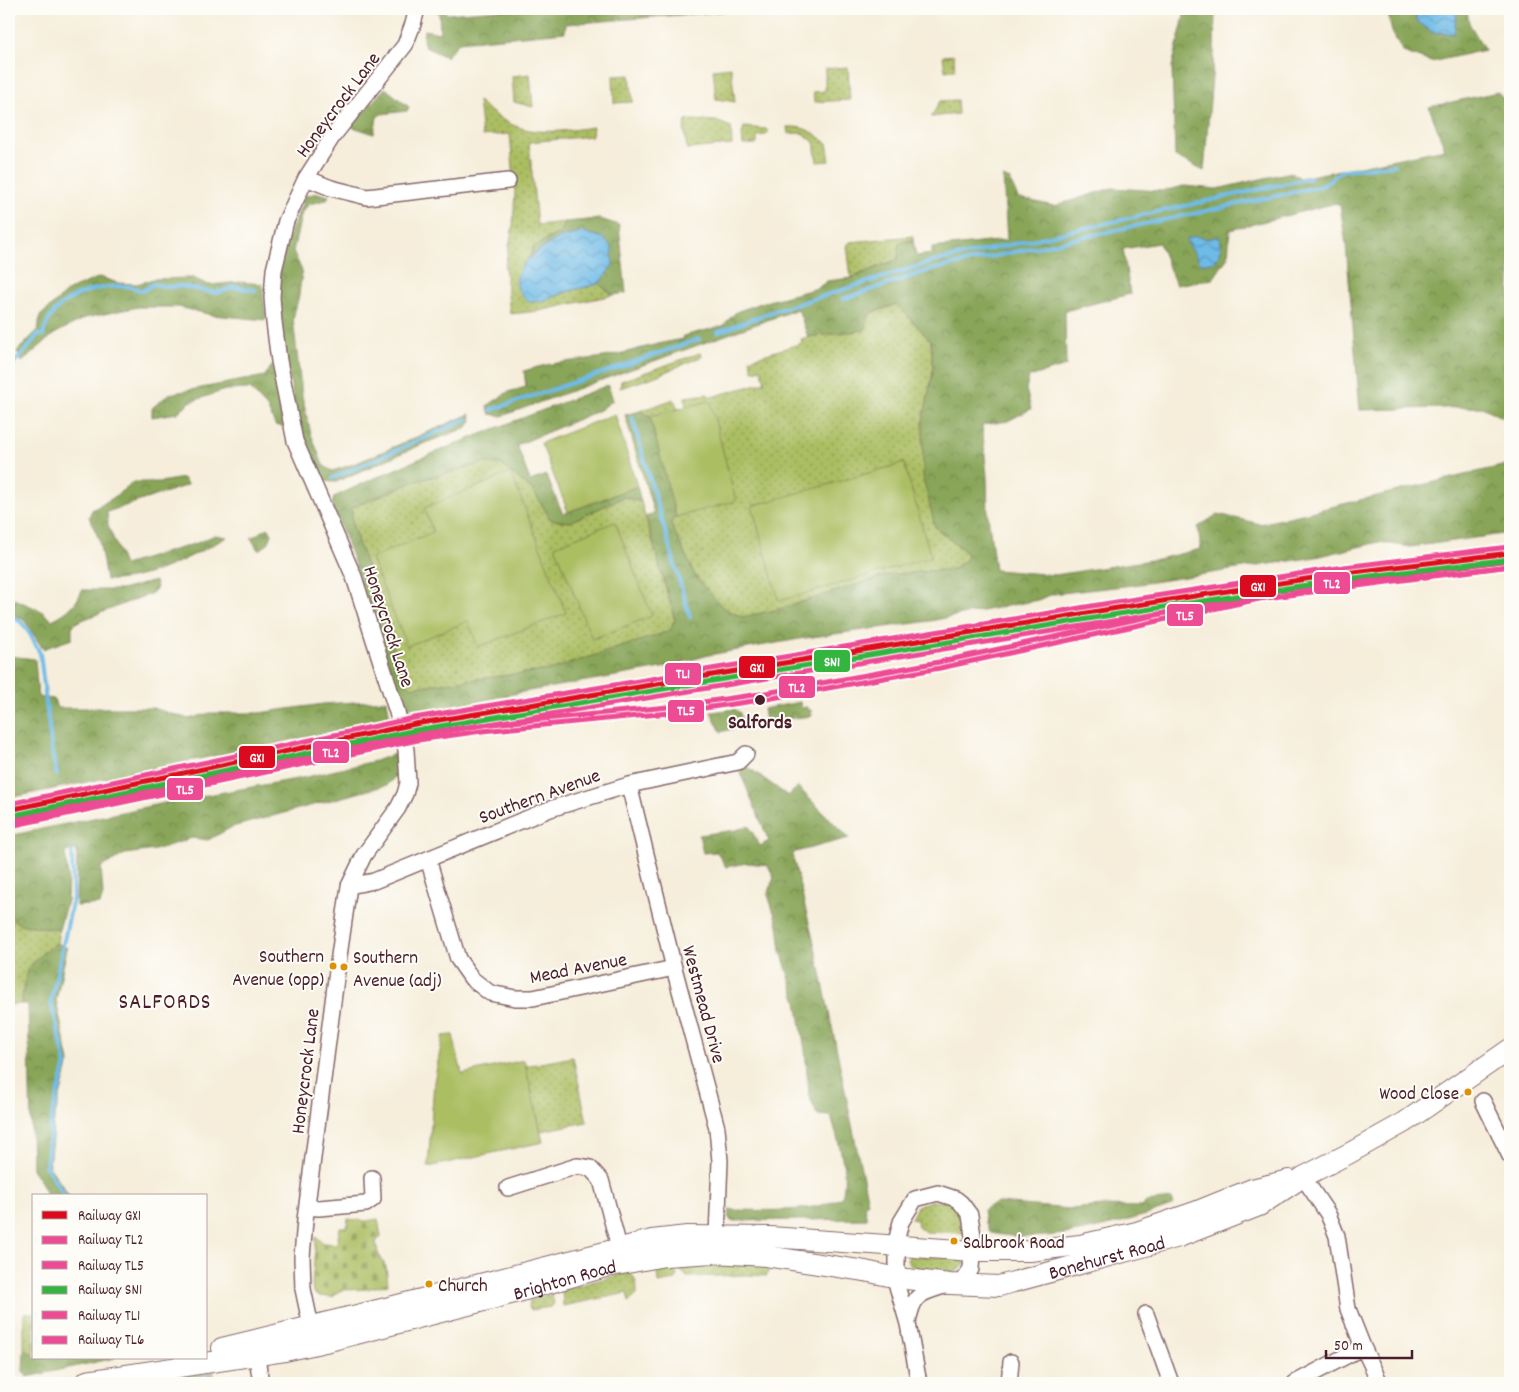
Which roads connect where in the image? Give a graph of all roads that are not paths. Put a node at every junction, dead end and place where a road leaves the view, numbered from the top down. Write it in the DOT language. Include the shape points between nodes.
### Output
graph roads {
  1 [pos="417,9"];
  2 [pos="306,178"];
  3 [pos="508,181"];
  4 [pos="746,754"];
  5 [pos="629,785"];
  6 [pos="428,859"];
  7 [pos="349,886"];
  8 [pos="674,968"];
  9 [pos="1510,1049"];
  10 [pos="1483,1102"];
  11 [pos="1510,1156"];
  12 [pos="1303,1177"];
  13 [pos="372,1178"];
  14 [pos="508,1188"];
  15 [pos="307,1207"];
  16 [pos="717,1236"];
  17 [pos="619,1247"];
  18 [pos="898,1247"];
  19 [pos="972,1251"];
  20 [pos="898,1278"];
  21 [pos="955,1284"];
  22 [pos="1146,1314"];
  23 [pos="908,1324"];
  24 [pos="313,1335"];
  25 [pos="255,1347"];
  26 [pos="1363,1347"];
  27 [pos="208,1352"];
  28 [pos="208,1357"];
  29 [pos="171,1360"];
  30 [pos="191,1360"];
  31 [pos="1011,1362"];
  32 [pos="83,1382"];
  33 [pos="261,1383"];
  34 [pos="920,1383"];
  35 [pos="1009,1383"];
  36 [pos="1171,1383"];
  37 [pos="1295,1383"];
  38 [pos="1380,1383"];
  1 -- 2 [label="street, Honeycrock Lane" via="405,45 333,136"];
  2 -- 3 [label="street" via="367,197"];
  2 -- 7 [label="street, Honeycrock Lane" via="286,221 274,270 272,296 279,361 295,441 354,577 397,712 407,758 405,794 364,855"];
  4 -- 5 [label="street, Southern Avenue" via="738,762"];
  5 -- 6 [label="street, Southern Avenue" via="550,809"];
  5 -- 8 [label="street, Westmead Drive"];
  6 -- 7 [label="street, Southern Avenue" via="374,881"];
  6 -- 8 [label="street, Mead Avenue" via="458,959 472,979 490,993 532,998"];
  7 -- 15 [label="street, Honeycrock Lane"];
  8 -- 16 [label="street, Westmead Drive" via="720,1144"];
  9 -- 12 [label="main road, Bonehurst Road" via="1405,1122"];
  10 -- 11 [label="street"];
  12 -- 19 [label="main road, Bonehurst Road" via="1252,1189 1137,1232 1080,1245 1030,1251"];
  12 -- 21 [label="main road, Bonehurst Road" via="1259,1206 1179,1237 998,1286"];
  12 -- 26 [label="street" via="1328,1214 1337,1236 1348,1309"];
  13 -- 15 [label="street" via="373,1199 366,1204"];
  14 -- 17 [label="street" via="577,1166 590,1168 601,1180"];
  15 -- 24 [label="street, Honeycrock Lane" via="302,1257 303,1289"];
  16 -- 17 [label="main road, Brighton Road" via="687,1236"];
  16 -- 18 [label="main road, Brighton Road"];
  17 -- 24 [label="main road, Brighton Road"];
  18 -- 19 [label="main road, Bonehurst Road"];
  18 -- 19 [label="street" via="901,1222 915,1199 938,1194 956,1198 970,1214"];
  18 -- 20 [label="street"];
  19 -- 21 [label="street" via="971,1269"];
  20 -- 21 [label="main road, Bonehurst Road"];
  20 -- 23 [label="street" via="897,1286"];
  20 -- 24 [label="main road, Brighton Road" via="766,1256 714,1253 665,1256 606,1267 522,1291"];
  21 -- 23 [label="street" via="920,1296 912,1304"];
  22 -- 36 [label="street"];
  23 -- 34 [label="street"];
  24 -- 25 [label="main road, Brighton Road"];
  25 -- 27 [label="main road, Brighton Road"];
  25 -- 28 [label="main road, Brighton Road"];
  25 -- 33 [label="street"];
  26 -- 37 [label="street"];
  26 -- 38 [label="street"];
  29 -- 32 [label="main road, Brighton Road"];
  30 -- 32 [label="main road, Brighton Road"];
  31 -- 35 [label="street"];
}
